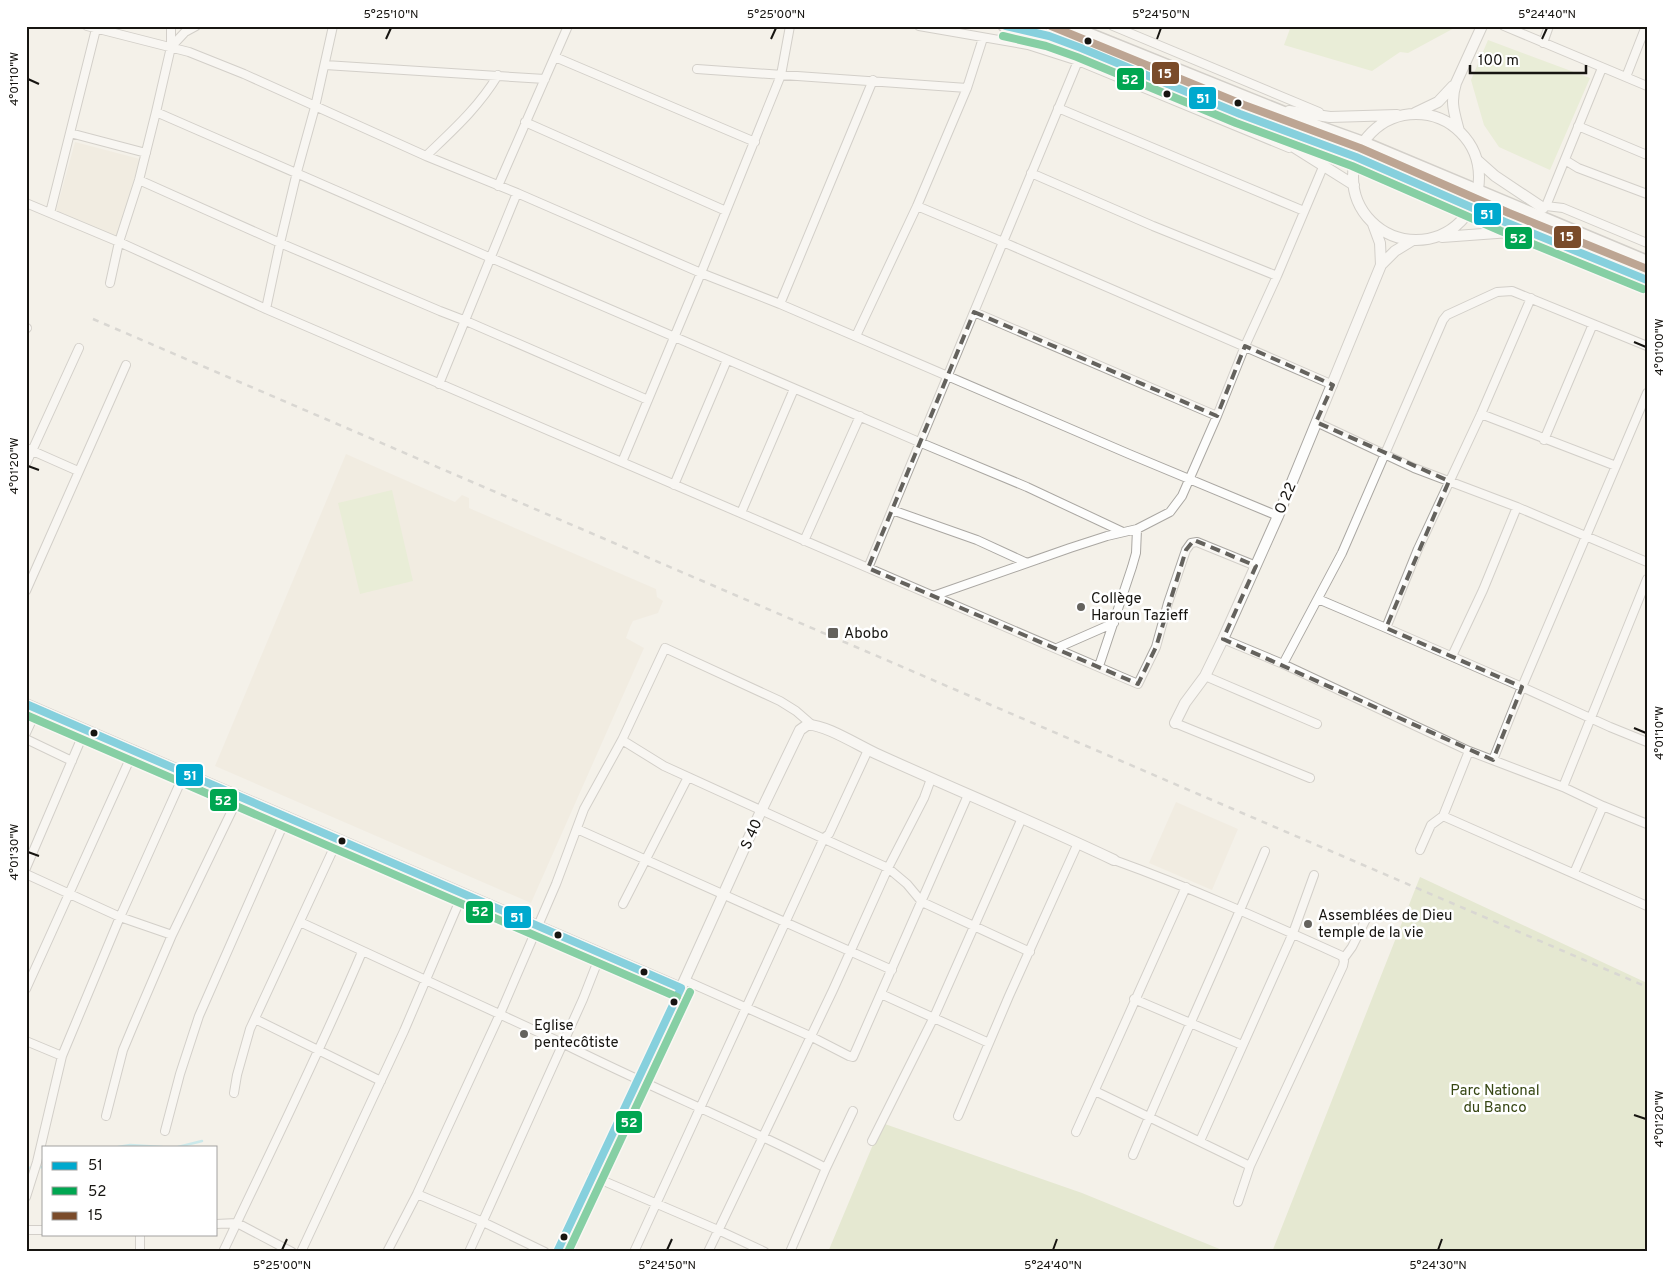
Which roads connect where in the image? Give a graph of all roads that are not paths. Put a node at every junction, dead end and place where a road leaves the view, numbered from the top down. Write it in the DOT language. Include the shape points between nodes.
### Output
graph roads {
  1 [pos="87,26"];
  2 [pos="171,26"];
  3 [pos="196,26"];
  4 [pos="333,26"];
  5 [pos="568,26"];
  6 [pos="790,26"];
  7 [pos="919,26"];
  8 [pos="1006,26"];
  9 [pos="1068,26"];
  10 [pos="1081,26"];
  11 [pos="1112,26"];
  12 [pos="1482,26"];
  13 [pos="1504,26"];
  14 [pos="1549,26"];
  15 [pos="1646,26"];
  16 [pos="96,28"];
  17 [pos="1091,35"];
  18 [pos="984,38"];
  19 [pos="1542,43"];
  20 [pos="171,47"];
  21 [pos="1081,48"];
  22 [pos="555,57"];
  23 [pos="1078,61"];
  24 [pos="325,65"];
  25 [pos="1602,68"];
  26 [pos="697,69"];
  27 [pos="498,75"];
  28 [pos="781,75"];
  29 [pos="1626,77"];
  30 [pos="545,78"];
  31 [pos="873,80"];
  32 [pos="1456,83"];
  33 [pos="1647,86"];
  34 [pos="968,88"];
  35 [pos="315,107"];
  36 [pos="1058,108"];
  37 [pos="1277,109"];
  38 [pos="156,112"];
  39 [pos="1240,114"];
  40 [pos="1408,115"];
  41 [pos="1330,117"];
  42 [pos="525,122"];
  43 [pos="1578,126"];
  44 [pos="1459,131"];
  45 [pos="70,133"];
  46 [pos="755,142"];
  47 [pos="1363,143"];
  48 [pos="146,153"];
  49 [pos="1301,153"];
  50 [pos="1647,155"];
  51 [pos="426,156"];
  52 [pos="1356,158"];
  53 [pos="1477,160"];
  54 [pos="1565,160"];
  55 [pos="1324,167"];
  56 [pos="297,172"];
  57 [pos="1031,173"];
  58 [pos="139,180"];
  59 [pos="1647,183"];
  60 [pos="1354,185"];
  61 [pos="498,186"];
  62 [pos="1477,192"];
  63 [pos="1645,193"];
  64 [pos="518,194"];
  65 [pos="26,203"];
  66 [pos="917,206"];
  67 [pos="1472,207"];
  68 [pos="1544,207"];
  69 [pos="726,211"];
  70 [pos="1304,211"];
  71 [pos="50,213"];
  72 [pos="1373,224"];
  73 [pos="1574,230"];
  74 [pos="1527,231"];
  75 [pos="1436,237"];
  76 [pos="1413,240"];
  77 [pos="119,242"];
  78 [pos="1003,242"];
  79 [pos="280,243"];
  80 [pos="1647,244"];
  81 [pos="1645,257"];
  82 [pos="490,258"];
  83 [pos="1381,266"];
  84 [pos="702,272"];
  85 [pos="1277,276"];
  86 [pos="1647,280"];
  87 [pos="110,283"];
  88 [pos="1531,298"];
  89 [pos="780,304"];
  90 [pos="266,309"];
  91 [pos="974,312"];
  92 [pos="466,321"];
  93 [pos="1593,324"];
  94 [pos="674,336"];
  95 [pos="856,336"];
  96 [pos="1245,346"];
  97 [pos="1647,346"];
  98 [pos="79,348"];
  99 [pos="726,360"];
  100 [pos="126,365"];
  101 [pos="947,376"];
  102 [pos="439,384"];
  103 [pos="1333,385"];
  104 [pos="794,389"];
  105 [pos="1647,393"];
  106 [pos="648,400"];
  107 [pos="1481,414"];
  108 [pos="860,416"];
  109 [pos="1217,416"];
  110 [pos="1316,422"];
  111 [pos="1544,440"];
  112 [pos="919,442"];
  113 [pos="29,449"];
  114 [pos="1384,454"];
  115 [pos="622,462"];
  116 [pos="26,464"];
  117 [pos="1616,466"];
  118 [pos="78,471"];
  119 [pos="1189,479"];
  120 [pos="1449,481"];
  121 [pos="674,485"];
  122 [pos="1518,507"];
  123 [pos="892,510"];
  124 [pos="741,513"];
  125 [pos="1278,516"];
  126 [pos="1137,529"];
  127 [pos="1123,532"];
  128 [pos="1586,536"];
  129 [pos="804,541"];
  130 [pos="1647,562"];
  131 [pos="1027,563"];
  132 [pos="1256,566"];
  133 [pos="868,568"];
  134 [pos="1647,579"];
  135 [pos="26,591"];
  136 [pos="933,596"];
  137 [pos="1318,599"];
  138 [pos="1114,623"];
  139 [pos="1386,628"];
  140 [pos="1224,639"];
  141 [pos="1058,648"];
  142 [pos="1452,656"];
  143 [pos="1283,664"];
  144 [pos="1099,666"];
  145 [pos="1205,676"];
  146 [pos="1522,686"];
  147 [pos="26,704"];
  148 [pos="37,709"];
  149 [pos="1592,718"];
  150 [pos="1175,722"];
  151 [pos="811,724"];
  152 [pos="1317,724"];
  153 [pos="85,730"];
  154 [pos="26,733"];
  155 [pos="26,739"];
  156 [pos="622,740"];
  157 [pos="1647,742"];
  158 [pos="134,750"];
  159 [pos="868,750"];
  160 [pos="1469,751"];
  161 [pos="1493,760"];
  162 [pos="72,761"];
  163 [pos="185,772"];
  164 [pos="688,777"];
  165 [pos="1310,778"];
  166 [pos="931,779"];
  167 [pos="1564,787"];
  168 [pos="968,795"];
  169 [pos="239,796"];
  170 [pos="1603,806"];
  171 [pos="761,811"];
  172 [pos="287,816"];
  173 [pos="1443,816"];
  174 [pos="1022,818"];
  175 [pos="1647,824"];
  176 [pos="577,829"];
  177 [pos="824,838"];
  178 [pos="338,839"];
  179 [pos="1078,843"];
  180 [pos="1420,850"];
  181 [pos="1266,851"];
  182 [pos="646,859"];
  183 [pos="1114,860"];
  184 [pos="26,868"];
  185 [pos="888,868"];
  186 [pos="1574,873"];
  187 [pos="26,874"];
  188 [pos="1314,875"];
  189 [pos="1186,887"];
  190 [pos="463,893"];
  191 [pos="69,894"];
  192 [pos="724,895"];
  193 [pos="922,902"];
  194 [pos="624,904"];
  195 [pos="1647,906"];
  196 [pos="1241,910"];
  197 [pos="1368,915"];
  198 [pos="120,917"];
  199 [pos="300,922"];
  200 [pos="785,922"];
  201 [pos="539,926"];
  202 [pos="974,927"];
  203 [pos="1294,933"];
  204 [pos="172,935"];
  205 [pos="362,952"];
  206 [pos="850,952"];
  207 [pos="1030,952"];
  208 [pos="601,953"];
  209 [pos="1344,958"];
  210 [pos="892,970"];
  211 [pos="425,980"];
  212 [pos="682,984"];
  213 [pos="26,989"];
  214 [pos="881,994"];
  215 [pos="1134,999"];
  216 [pos="746,1007"];
  217 [pos="500,1014"];
  218 [pos="934,1018"];
  219 [pos="254,1019"];
  220 [pos="1190,1022"];
  221 [pos="810,1036"];
  222 [pos="26,1041"];
  223 [pos="562,1043"];
  224 [pos="989,1043"];
  225 [pos="1242,1045"];
  226 [pos="319,1050"];
  227 [pos="62,1056"];
  228 [pos="381,1080"];
  229 [pos="638,1080"];
  230 [pos="1095,1091"];
  231 [pos="234,1092"];
  232 [pos="700,1108"];
  233 [pos="853,1112"];
  234 [pos="106,1116"];
  235 [pos="958,1116"];
  236 [pos="1149,1117"];
  237 [pos="165,1132"];
  238 [pos="1076,1132"];
  239 [pos="764,1137"];
  240 [pos="872,1141"];
  241 [pos="1200,1141"];
  242 [pos="1132,1155"];
  243 [pos="1250,1166"];
  244 [pos="826,1168"];
  245 [pos="592,1176"];
  246 [pos="417,1194"];
  247 [pos="26,1197"];
  248 [pos="1238,1202"];
  249 [pos="656,1204"];
  250 [pos="483,1222"];
  251 [pos="237,1223"];
  252 [pos="218,1224"];
  253 [pos="26,1230"];
  254 [pos="42,1230"];
  255 [pos="718,1230"];
  256 [pos="140,1236"];
  257 [pos="140,1252"];
  258 [pos="223,1252"];
  259 [pos="292,1252"];
  260 [pos="301,1252"];
  261 [pos="387,1252"];
  262 [pos="469,1252"];
  263 [pos="545,1252"];
  264 [pos="557,1252"];
  265 [pos="634,1252"];
  266 [pos="708,1252"];
  267 [pos="765,1252"];
  268 [pos="790,1252"];
  1 -- 16 [label="street"];
  2 -- 20 [label="street"];
  3 -- 20 [label="street"];
  4 -- 24 [label="street"];
  5 -- 22 [label="street"];
  6 -- 28 [label="street"];
  7 -- 18 [label="street"];
  8 -- 21 [label="main road"];
  9 -- 17 [label="main road"];
  10 -- 17 [label="street"];
  11 -- 41 [label="street"];
  12 -- 32 [label="street"];
  13 -- 19 [label="street"];
  14 -- 19 [label="street"];
  15 -- 29 [label="street"];
  16 -- 20 [label="street"];
  16 -- 45 [label="street"];
  17 -- 37 [label="main road"];
  18 -- 23 [label="street" via="1028,45"];
  18 -- 34 [label="street"];
  19 -- 25 [label="street"];
  20 -- 35 [label="street" via="244,74"];
  20 -- 38 [label="street"];
  21 -- 23 [label="street"];
  21 -- 39 [label="main road"];
  22 -- 30 [label="street"];
  22 -- 46 [label="street"];
  23 -- 36 [label="street"];
  23 -- 49 [label="street"];
  24 -- 27 [label="street"];
  24 -- 35 [label="street"];
  25 -- 29 [label="street"];
  25 -- 43 [label="street"];
  26 -- 28 [label="street"];
  27 -- 30 [label="street"];
  27 -- 51 [label="street" via="471,112"];
  28 -- 31 [label="street"];
  28 -- 46 [label="street"];
  29 -- 33 [label="street"];
  30 -- 42 [label="street"];
  31 -- 34 [label="street"];
  31 -- 89 [label="street"];
  32 -- 40 [label="street" via="1438,102"];
  32 -- 44 [label="street" via="1452,99"];
  34 -- 66 [label="street"];
  35 -- 51 [label="street"];
  35 -- 56 [label="street"];
  36 -- 57 [label="street"];
  36 -- 70 [label="street"];
  37 -- 41 [label="street"];
  37 -- 47 [label="main road"];
  38 -- 48 [label="street"];
  38 -- 56 [label="street"];
  39 -- 49 [label="street"];
  39 -- 52 [label="main road"];
  40 -- 41 [label="street"];
  40 -- 44 [label="street" via="1426,114 1449,123"];
  40 -- 47 [label="street" via="1380,125"];
  42 -- 61 [label="street"];
  42 -- 69 [label="street"];
  43 -- 50 [label="street"];
  43 -- 54 [label="street"];
  44 -- 53 [label="street"];
  45 -- 48 [label="street"];
  45 -- 71 [label="street"];
  46 -- 69 [label="street"];
  47 -- 52 [label="street"];
  47 -- 62 [label="main road"];
  48 -- 58 [label="street"];
  49 -- 55 [label="street"];
  51 -- 61 [label="street"];
  52 -- 60 [label="street"];
  52 -- 67 [label="main road"];
  53 -- 62 [label="street"];
  53 -- 68 [label="street" via="1495,176"];
  54 -- 63 [label="street"];
  54 -- 68 [label="street"];
  55 -- 60 [label="street"];
  55 -- 70 [label="street"];
  56 -- 79 [label="street"];
  56 -- 82 [label="street"];
  57 -- 78 [label="street"];
  57 -- 85 [label="street"];
  58 -- 77 [label="street"];
  58 -- 79 [label="street"];
  59 -- 63 [label="street"];
  60 -- 72 [label="street" via="1360,206"];
  61 -- 64 [label="street"];
  62 -- 67 [label="street"];
  62 -- 73 [label="main road"];
  64 -- 82 [label="street"];
  64 -- 84 [label="street"];
  65 -- 71 [label="street"];
  66 -- 78 [label="street"];
  66 -- 95 [label="street"];
  67 -- 74 [label="main road"];
  67 -- 75 [label="street" via="1450,230"];
  68 -- 73 [label="main road"];
  68 -- 80 [label="street" via="1563,208"];
  69 -- 84 [label="street"];
  70 -- 85 [label="street"];
  71 -- 77 [label="street"];
  72 -- 76 [label="street" via="1392,236"];
  72 -- 83 [label="street" via="1380,243"];
  73 -- 81 [label="main road"];
  74 -- 75 [label="street"];
  74 -- 86 [label="main road"];
  75 -- 76 [label="street"];
  76 -- 83 [label="street" via="1395,251"];
  77 -- 87 [label="street"];
  77 -- 90 [label="street"];
  78 -- 91 [label="street"];
  78 -- 96 [label="street"];
  79 -- 90 [label="street"];
  79 -- 92 [label="street"];
  82 -- 92 [label="street"];
  82 -- 94 [label="street"];
  83 -- 103 [label="street, O 22"];
  84 -- 89 [label="street"];
  84 -- 94 [label="street"];
  85 -- 96 [label="street"];
  88 -- 93 [label="street"];
  88 -- 107 [label="street"];
  88 -- 114 [label="street" via="1512,291 1497,292 1447,315"];
  89 -- 95 [label="street"];
  90 -- 102 [label="street"];
  91 -- 101 [label="street"];
  91 -- 109 [label="street"];
  92 -- 102 [label="street"];
  92 -- 106 [label="street"];
  93 -- 97 [label="street"];
  93 -- 111 [label="street"];
  94 -- 99 [label="street"];
  94 -- 106 [label="street"];
  95 -- 101 [label="street"];
  96 -- 103 [label="street"];
  96 -- 109 [label="street"];
  98 -- 113 [label="street"];
  99 -- 104 [label="street"];
  99 -- 121 [label="street"];
  100 -- 118 [label="street"];
  101 -- 112 [label="street"];
  101 -- 119 [label="street"];
  102 -- 115 [label="street"];
  103 -- 110 [label="street, O 22"];
  104 -- 108 [label="street"];
  104 -- 124 [label="street"];
  105 -- 117 [label="street"];
  106 -- 115 [label="street"];
  107 -- 111 [label="street"];
  107 -- 120 [label="street"];
  108 -- 112 [label="street"];
  108 -- 129 [label="street"];
  109 -- 119 [label="street"];
  110 -- 114 [label="street"];
  110 -- 125 [label="street, O 22"];
  111 -- 117 [label="street"];
  112 -- 123 [label="street"];
  112 -- 127 [label="street" via="1028,487"];
  113 -- 116 [label="street"];
  113 -- 118 [label="street"];
  114 -- 120 [label="street"];
  114 -- 137 [label="street" via="1342,553"];
  115 -- 121 [label="street"];
  117 -- 128 [label="street"];
  118 -- 135 [label="street"];
  119 -- 125 [label="street"];
  119 -- 126 [label="street" via="1170,512"];
  120 -- 122 [label="street"];
  120 -- 139 [label="street"];
  121 -- 124 [label="street"];
  122 -- 128 [label="street"];
  122 -- 142 [label="street"];
  123 -- 131 [label="street" via="977,540"];
  123 -- 133 [label="street"];
  124 -- 129 [label="street"];
  125 -- 132 [label="street, O 22"];
  126 -- 127 [label="street"];
  126 -- 138 [label="street" via="1134,561"];
  127 -- 131 [label="street"];
  128 -- 130 [label="street"];
  128 -- 146 [label="street"];
  129 -- 133 [label="street"];
  131 -- 136 [label="street"];
  132 -- 140 [label="street, O 22"];
  132 -- 144 [label="street" via="1197,542 1191,544 1180,566 1156,647 1138,684"];
  133 -- 136 [label="street"];
  134 -- 149 [label="street"];
  136 -- 141 [label="street"];
  137 -- 139 [label="street"];
  137 -- 143 [label="street"];
  138 -- 141 [label="street"];
  138 -- 144 [label="street"];
  139 -- 142 [label="street"];
  140 -- 143 [label="street"];
  140 -- 145 [label="street, O 22"];
  141 -- 144 [label="street"];
  142 -- 146 [label="street"];
  143 -- 160 [label="street"];
  145 -- 150 [label="street, O 22"];
  145 -- 152 [label="street"];
  146 -- 149 [label="street"];
  146 -- 161 [label="street"];
  147 -- 148 [label="street"];
  148 -- 153 [label="street"];
  148 -- 154 [label="street"];
  149 -- 157 [label="street"];
  149 -- 167 [label="street"];
  150 -- 165 [label="street"];
  151 -- 156 [label="street" via="780,702 665,648"];
  151 -- 159 [label="street"];
  151 -- 171 [label="street, S 40" via="800,730"];
  153 -- 158 [label="street"];
  153 -- 162 [label="street"];
  155 -- 162 [label="street"];
  156 -- 164 [label="street"];
  156 -- 176 [label="street" via="584,809"];
  158 -- 163 [label="street"];
  158 -- 191 [label="street"];
  159 -- 166 [label="street"];
  159 -- 177 [label="street" via="829,834"];
  160 -- 161 [label="street"];
  160 -- 173 [label="street"];
  161 -- 167 [label="street"];
  162 -- 184 [label="street"];
  163 -- 169 [label="street"];
  163 -- 198 [label="street"];
  164 -- 171 [label="street"];
  164 -- 182 [label="street"];
  166 -- 168 [label="street"];
  166 -- 185 [label="street"];
  167 -- 170 [label="street"];
  168 -- 174 [label="street"];
  168 -- 193 [label="street"];
  169 -- 172 [label="street"];
  169 -- 204 [label="street"];
  170 -- 175 [label="street"];
  170 -- 186 [label="street"];
  171 -- 177 [label="street"];
  171 -- 192 [label="street, S 40"];
  172 -- 178 [label="street"];
  172 -- 237 [label="street" via="199,1016"];
  173 -- 180 [label="street" via="1431,825"];
  173 -- 186 [label="street"];
  174 -- 179 [label="street"];
  174 -- 202 [label="street"];
  176 -- 182 [label="street"];
  176 -- 201 [label="street"];
  177 -- 185 [label="street"];
  177 -- 200 [label="street"];
  178 -- 190 [label="street"];
  178 -- 199 [label="street"];
  179 -- 183 [label="street"];
  179 -- 207 [label="street"];
  181 -- 196 [label="street"];
  182 -- 192 [label="street"];
  182 -- 194 [label="street"];
  183 -- 189 [label="street"];
  185 -- 193 [label="street"];
  185 -- 206 [label="street"];
  186 -- 195 [label="street"];
  187 -- 191 [label="street"];
  188 -- 203 [label="street"];
  189 -- 196 [label="street"];
  189 -- 215 [label="street"];
  190 -- 201 [label="street"];
  190 -- 211 [label="street"];
  191 -- 198 [label="street"];
  191 -- 213 [label="street"];
  192 -- 200 [label="street"];
  192 -- 212 [label="street, S 40"];
  193 -- 202 [label="street"];
  193 -- 210 [label="street"];
  196 -- 203 [label="street"];
  196 -- 220 [label="street"];
  197 -- 209 [label="street"];
  198 -- 204 [label="street"];
  198 -- 227 [label="street"];
  199 -- 205 [label="street"];
  199 -- 219 [label="street"];
  200 -- 206 [label="street"];
  200 -- 216 [label="street"];
  201 -- 208 [label="street"];
  201 -- 217 [label="street"];
  202 -- 207 [label="street"];
  202 -- 218 [label="street"];
  203 -- 209 [label="street"];
  203 -- 225 [label="street"];
  204 -- 234 [label="street" via="124,1050"];
  205 -- 211 [label="street"];
  205 -- 226 [label="street"];
  206 -- 210 [label="street"];
  206 -- 221 [label="street"];
  207 -- 224 [label="street"];
  208 -- 212 [label="street"];
  208 -- 223 [label="street"];
  209 -- 243 [label="street" via="1309,1043"];
  210 -- 214 [label="street"];
  211 -- 217 [label="street"];
  211 -- 228 [label="street"];
  212 -- 216 [label="street"];
  212 -- 229 [label="street, S 40"];
  214 -- 218 [label="street"];
  214 -- 221 [label="street" via="854,1057"];
  215 -- 220 [label="street"];
  215 -- 230 [label="street"];
  216 -- 221 [label="street"];
  216 -- 232 [label="street"];
  217 -- 223 [label="street"];
  217 -- 246 [label="street"];
  218 -- 224 [label="street"];
  218 -- 240 [label="street"];
  219 -- 226 [label="street"];
  219 -- 231 [label="street"];
  220 -- 225 [label="street"];
  220 -- 236 [label="street"];
  221 -- 239 [label="street"];
  222 -- 227 [label="street"];
  223 -- 229 [label="street"];
  223 -- 250 [label="street"];
  224 -- 235 [label="street"];
  225 -- 241 [label="street"];
  226 -- 228 [label="street"];
  226 -- 251 [label="street"];
  227 -- 247 [label="street"];
  228 -- 260 [label="street"];
  229 -- 232 [label="street"];
  229 -- 245 [label="street, S 40"];
  230 -- 236 [label="street"];
  230 -- 238 [label="street"];
  232 -- 239 [label="street"];
  232 -- 249 [label="street"];
  233 -- 244 [label="street"];
  236 -- 241 [label="street"];
  236 -- 242 [label="street"];
  239 -- 244 [label="street"];
  239 -- 255 [label="street"];
  241 -- 243 [label="street"];
  243 -- 248 [label="street"];
  244 -- 268 [label="street"];
  245 -- 249 [label="street"];
  245 -- 264 [label="street, S 40"];
  246 -- 250 [label="street"];
  246 -- 261 [label="street"];
  249 -- 255 [label="street"];
  249 -- 265 [label="street"];
  250 -- 262 [label="street"];
  250 -- 263 [label="street"];
  251 -- 252 [label="street"];
  251 -- 258 [label="street"];
  251 -- 259 [label="street"];
  253 -- 254 [label="street"];
  255 -- 266 [label="street"];
  255 -- 267 [label="street"];
  256 -- 257 [label="street"];
}
